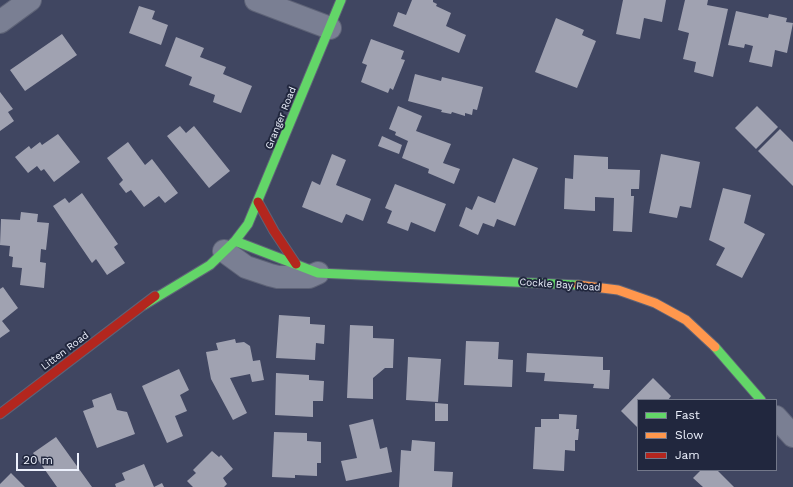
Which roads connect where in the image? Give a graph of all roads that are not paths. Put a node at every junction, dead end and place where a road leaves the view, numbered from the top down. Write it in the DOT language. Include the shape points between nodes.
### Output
graph roads {
  1 [pos="30,0"];
  2 [pos="256,0"];
  3 [pos="341,0"];
  4 [pos="0,22"];
  5 [pos="330,28"];
  6 [pos="258,202"];
  7 [pos="226,248"];
  8 [pos="296,264"];
  9 [pos="318,273"];
  10 [pos="760,399"];
  11 [pos="0,414"];
  12 [pos="777,418"];
  13 [pos="793,436"];
  1 -- 4 [label="street"];
  2 -- 5 [label="street"];
  3 -- 5 [label="street, Granger Road"];
  5 -- 6 [label="street, Granger Road"];
  6 -- 7 [label="street, Granger Road" via="248,224"];
  6 -- 8 [label="street" via="274,232"];
  7 -- 8 [label="street, Cockle Bay Road"];
  7 -- 9 [label="street, Cockle Bay Road" via="246,268 270,275 309,277"];
  7 -- 11 [label="street, Litten Road" via="199,262"];
  8 -- 9 [label="street, Cockle Bay Road"];
  9 -- 10 [label="street, Cockle Bay Road" via="581,285 618,290 655,303 686,320 722,354"];
  12 -- 13 [label="street"];
}
